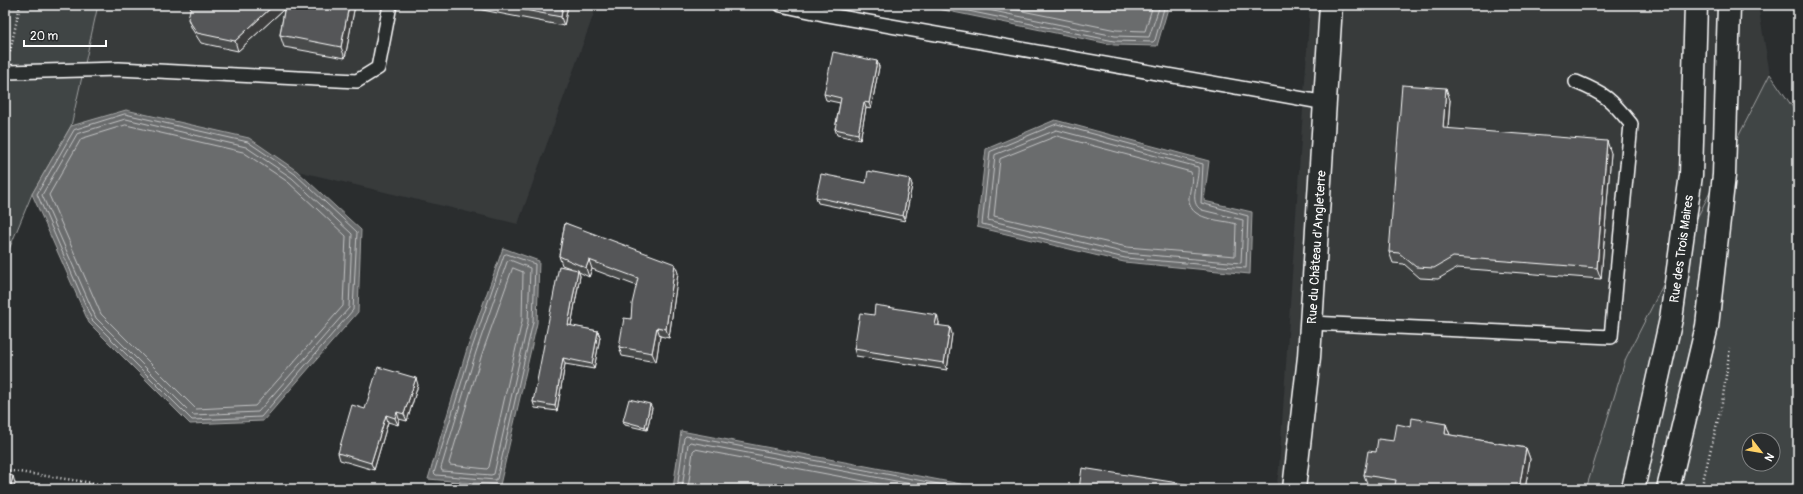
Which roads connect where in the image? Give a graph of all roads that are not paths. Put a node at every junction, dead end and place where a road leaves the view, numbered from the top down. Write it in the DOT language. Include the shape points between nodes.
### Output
graph roads {
  1 [pos="390,5"];
  2 [pos="781,5"];
  3 [pos="1331,5"];
  4 [pos="1696,5"];
  5 [pos="1729,5"];
  6 [pos="6,72"];
  7 [pos="1576,82"];
  8 [pos="1326,103"];
  9 [pos="1311,323"];
  10 [pos="1294,489"];
  11 [pos="1633,489"];
  12 [pos="1668,489"];
  1 -- 6 [label="lane" via="378,68 357,81 119,69"];
  2 -- 8 [label="lane"];
  3 -- 8 [label="main road, Rue du Château d'Angleterre"];
  4 -- 11 [label="main road, Rue des Trois Maires" via="1691,175 1671,319"];
  5 -- 12 [label="main road" via="1724,175 1707,326"];
  7 -- 9 [label="lane" via="1599,92 1615,104 1631,124 1611,337"];
  8 -- 9 [label="main road, Rue du Château d'Angleterre"];
  9 -- 10 [label="main road, Rue du Château d'Angleterre"];
}
